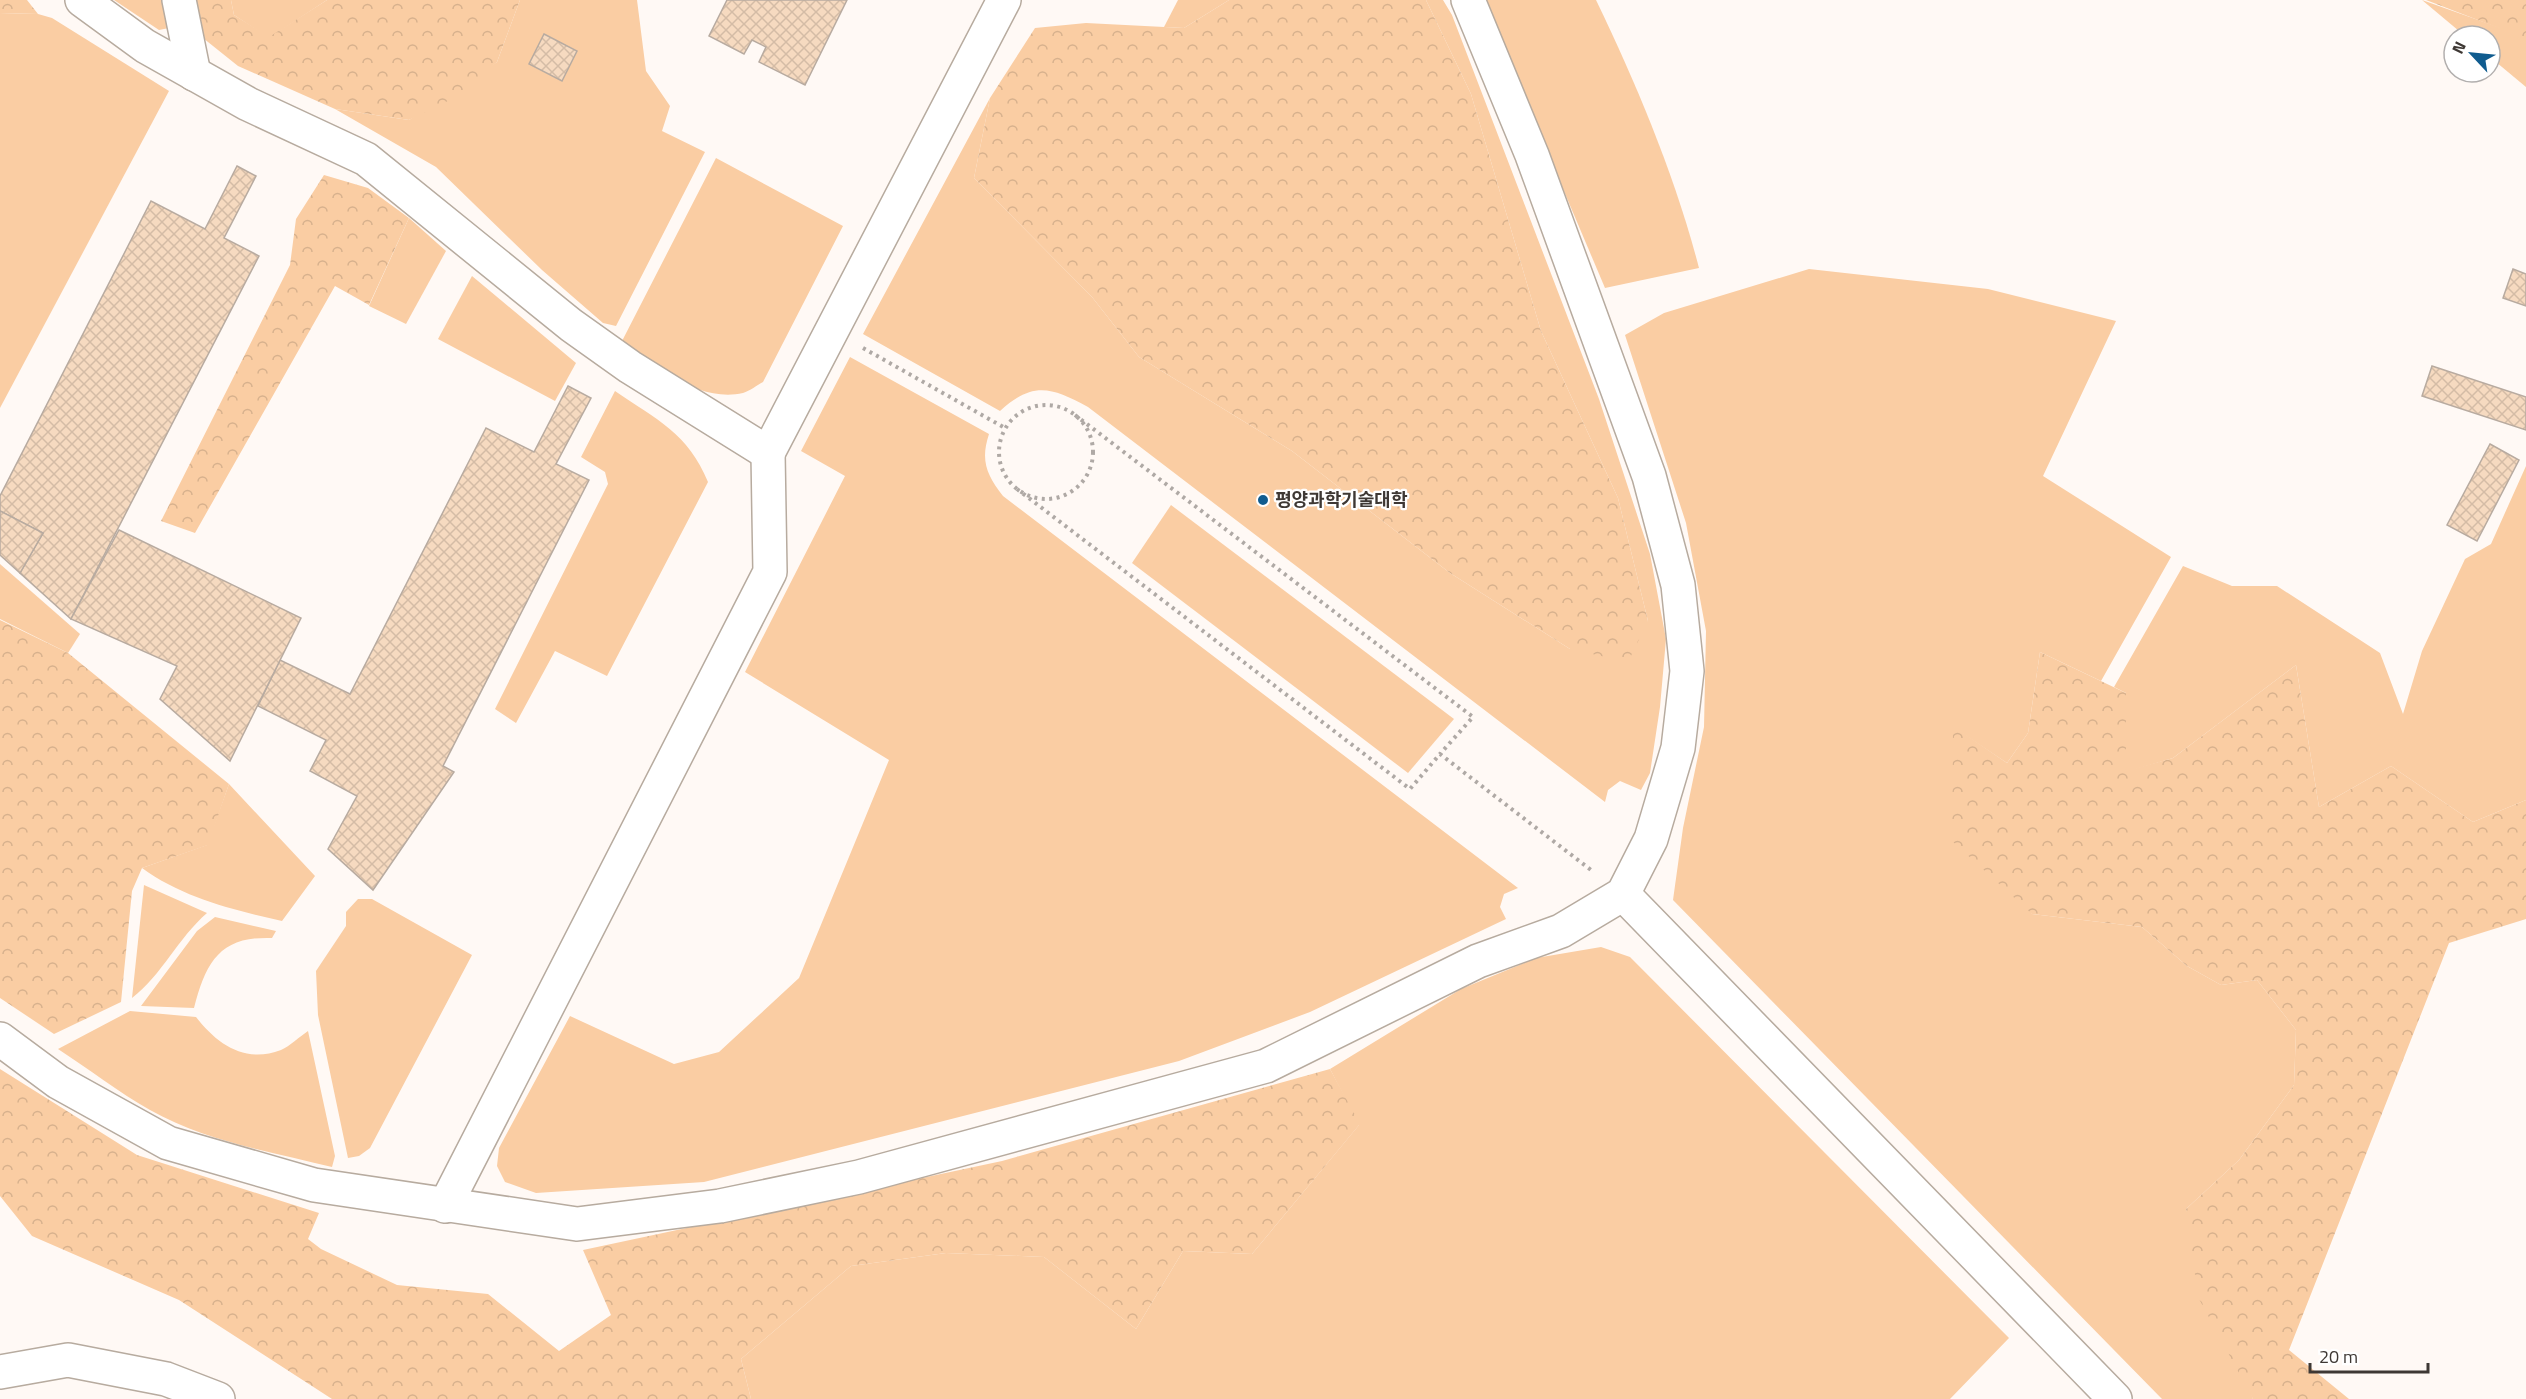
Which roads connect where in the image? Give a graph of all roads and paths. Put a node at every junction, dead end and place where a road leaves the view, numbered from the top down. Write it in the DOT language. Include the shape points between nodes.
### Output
graph roads {
  1 [pos="82,0"];
  2 [pos="179,0"];
  3 [pos="1004,0"];
  4 [pos="1468,0"];
  5 [pos="194,74"];
  6 [pos="831,330"];
  7 [pos="1075,415"];
  8 [pos="1005,428"];
  9 [pos="768,453"];
  10 [pos="1017,489"];
  11 [pos="1440,754"];
  12 [pos="1623,894"];
  13 [pos="0,1039"];
  14 [pos="445,1206"];
  15 [pos="0,1372"];
  16 [pos="218,1399"];
  17 [pos="2115,1399"];
  1 -- 5 [label="street" via="145,46"];
  2 -- 5 [label="street"];
  3 -- 6 [label="street"];
  4 -- 12 [label="street" via="1532,155 1649,476 1678,585 1687,671 1678,748 1652,839"];
  5 -- 9 [label="street" via="366,159 571,325 630,367"];
  6 -- 8 [label="path"];
  6 -- 9 [label="street"];
  7 -- 8 [label="path" via="1063,408 1038,406 1024,410"];
  7 -- 10 [label="path" via="1084,425 1092,450 1087,475 1067,494 1042,499"];
  7 -- 11 [label="path" via="1473,717"];
  8 -- 10 [label="path" via="1000,441 1002,467"];
  9 -- 14 [label="street" via="770,572"];
  10 -- 11 [label="path" via="1410,789"];
  11 -- 12 [label="path"];
  12 -- 14 [label="street" via="1561,931 1478,961 1266,1066 859,1177 720,1206 577,1224"];
  12 -- 17 [label="street"];
  13 -- 14 [label="street" via="58,1082 168,1143 315,1185"];
  15 -- 16 [label="street" via="68,1360 166,1379"];
}
